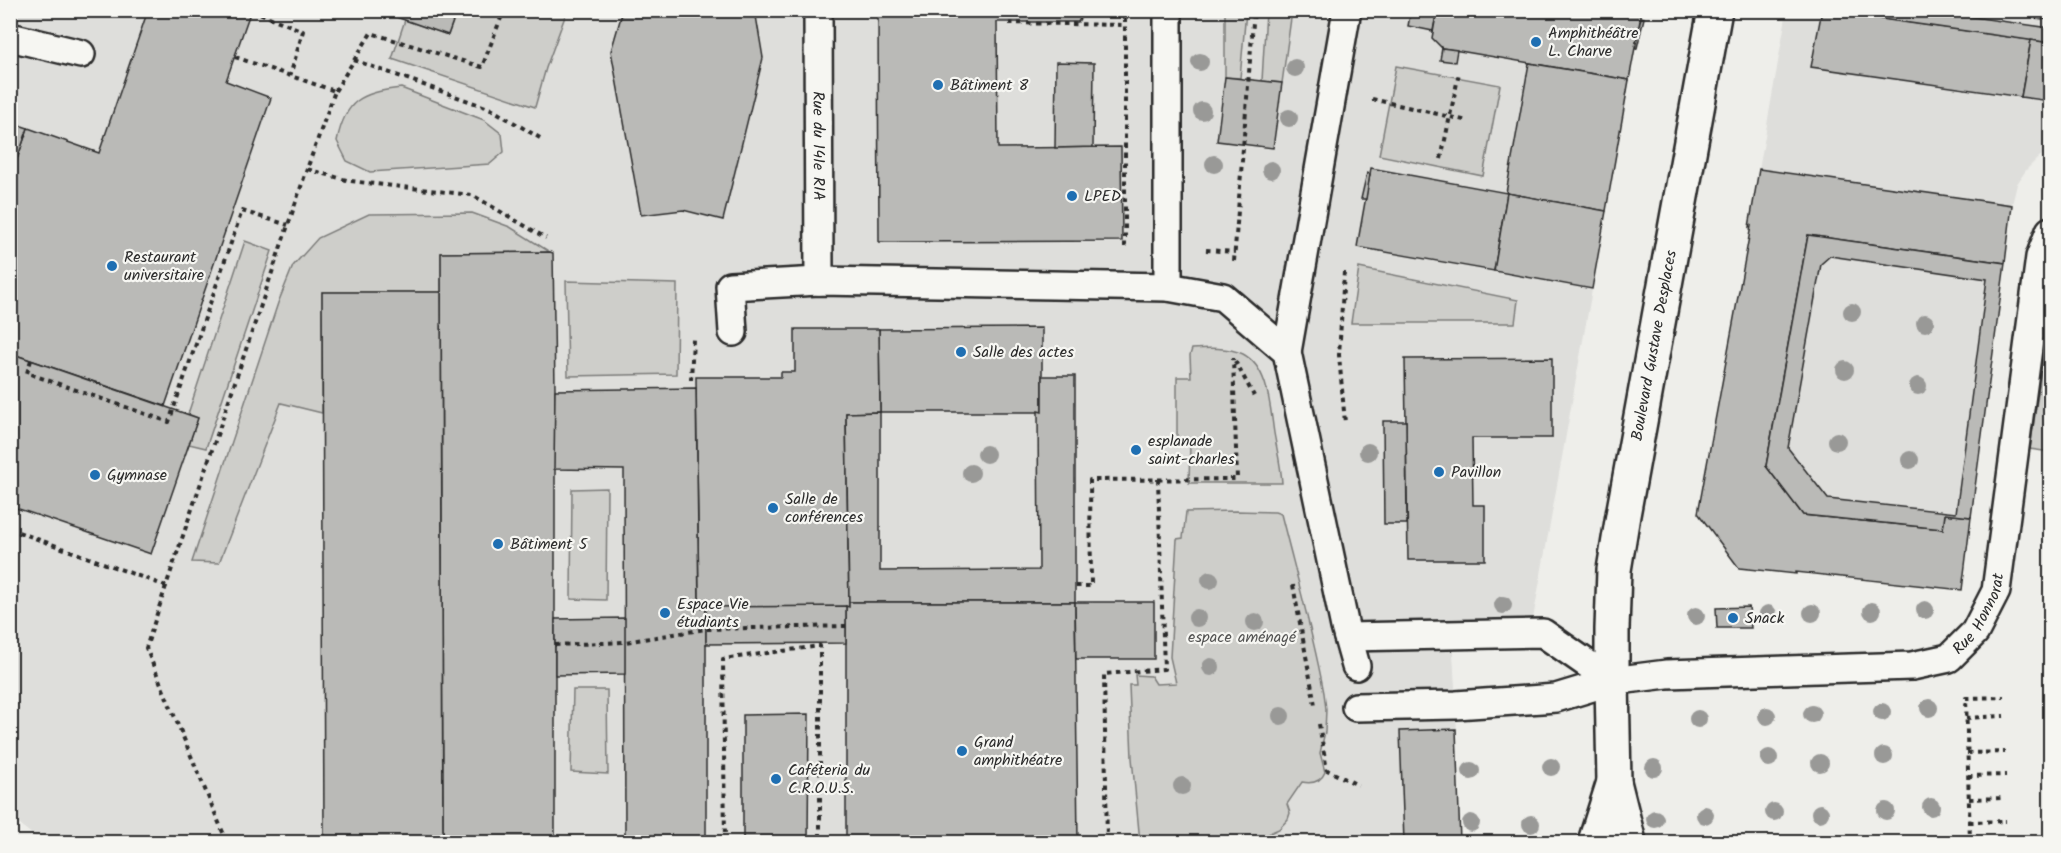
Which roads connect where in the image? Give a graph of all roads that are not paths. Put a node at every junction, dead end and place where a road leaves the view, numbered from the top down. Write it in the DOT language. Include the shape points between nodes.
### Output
graph roads {
  1 [pos="818,10"];
  2 [pos="1168,10"];
  3 [pos="1347,10"];
  4 [pos="1715,10"];
  5 [pos="10,37"];
  6 [pos="81,54"];
  7 [pos="2050,231"];
  8 [pos="819,281"];
  9 [pos="1168,287"];
  10 [pos="733,332"];
  11 [pos="1287,352"];
  12 [pos="1348,637"];
  13 [pos="1356,666"];
  14 [pos="1612,681"];
  15 [pos="1356,707"];
  16 [pos="1614,782"];
  17 [pos="1595,843"];
  18 [pos="1629,843"];
  1 -- 8 [label="lane, Rue du 141e RIA"];
  2 -- 9 [label="lane"];
  3 -- 11 [label="lane"];
  4 -- 14 [label="street, Boulevard Gustave Desplaces" via="1614,570"];
  5 -- 6 [label="lane"];
  7 -- 14 [label="lane, Rue Honnorat" via="2040,257 1996,591 1975,632 1949,658 1912,666 1667,674"];
  8 -- 9 [label="lane"];
  8 -- 10 [label="lane" via="730,286"];
  9 -- 11 [label="lane" via="1224,297"];
  11 -- 12 [label="lane"];
  12 -- 13 [label="lane"];
  12 -- 14 [label="lane" via="1543,633"];
  14 -- 15 [label="lane, Rue Honnorat" via="1556,698"];
  14 -- 16 [label="street, Boulevard Gustave Desplaces"];
  16 -- 17 [label="street"];
  16 -- 18 [label="street"];
}
